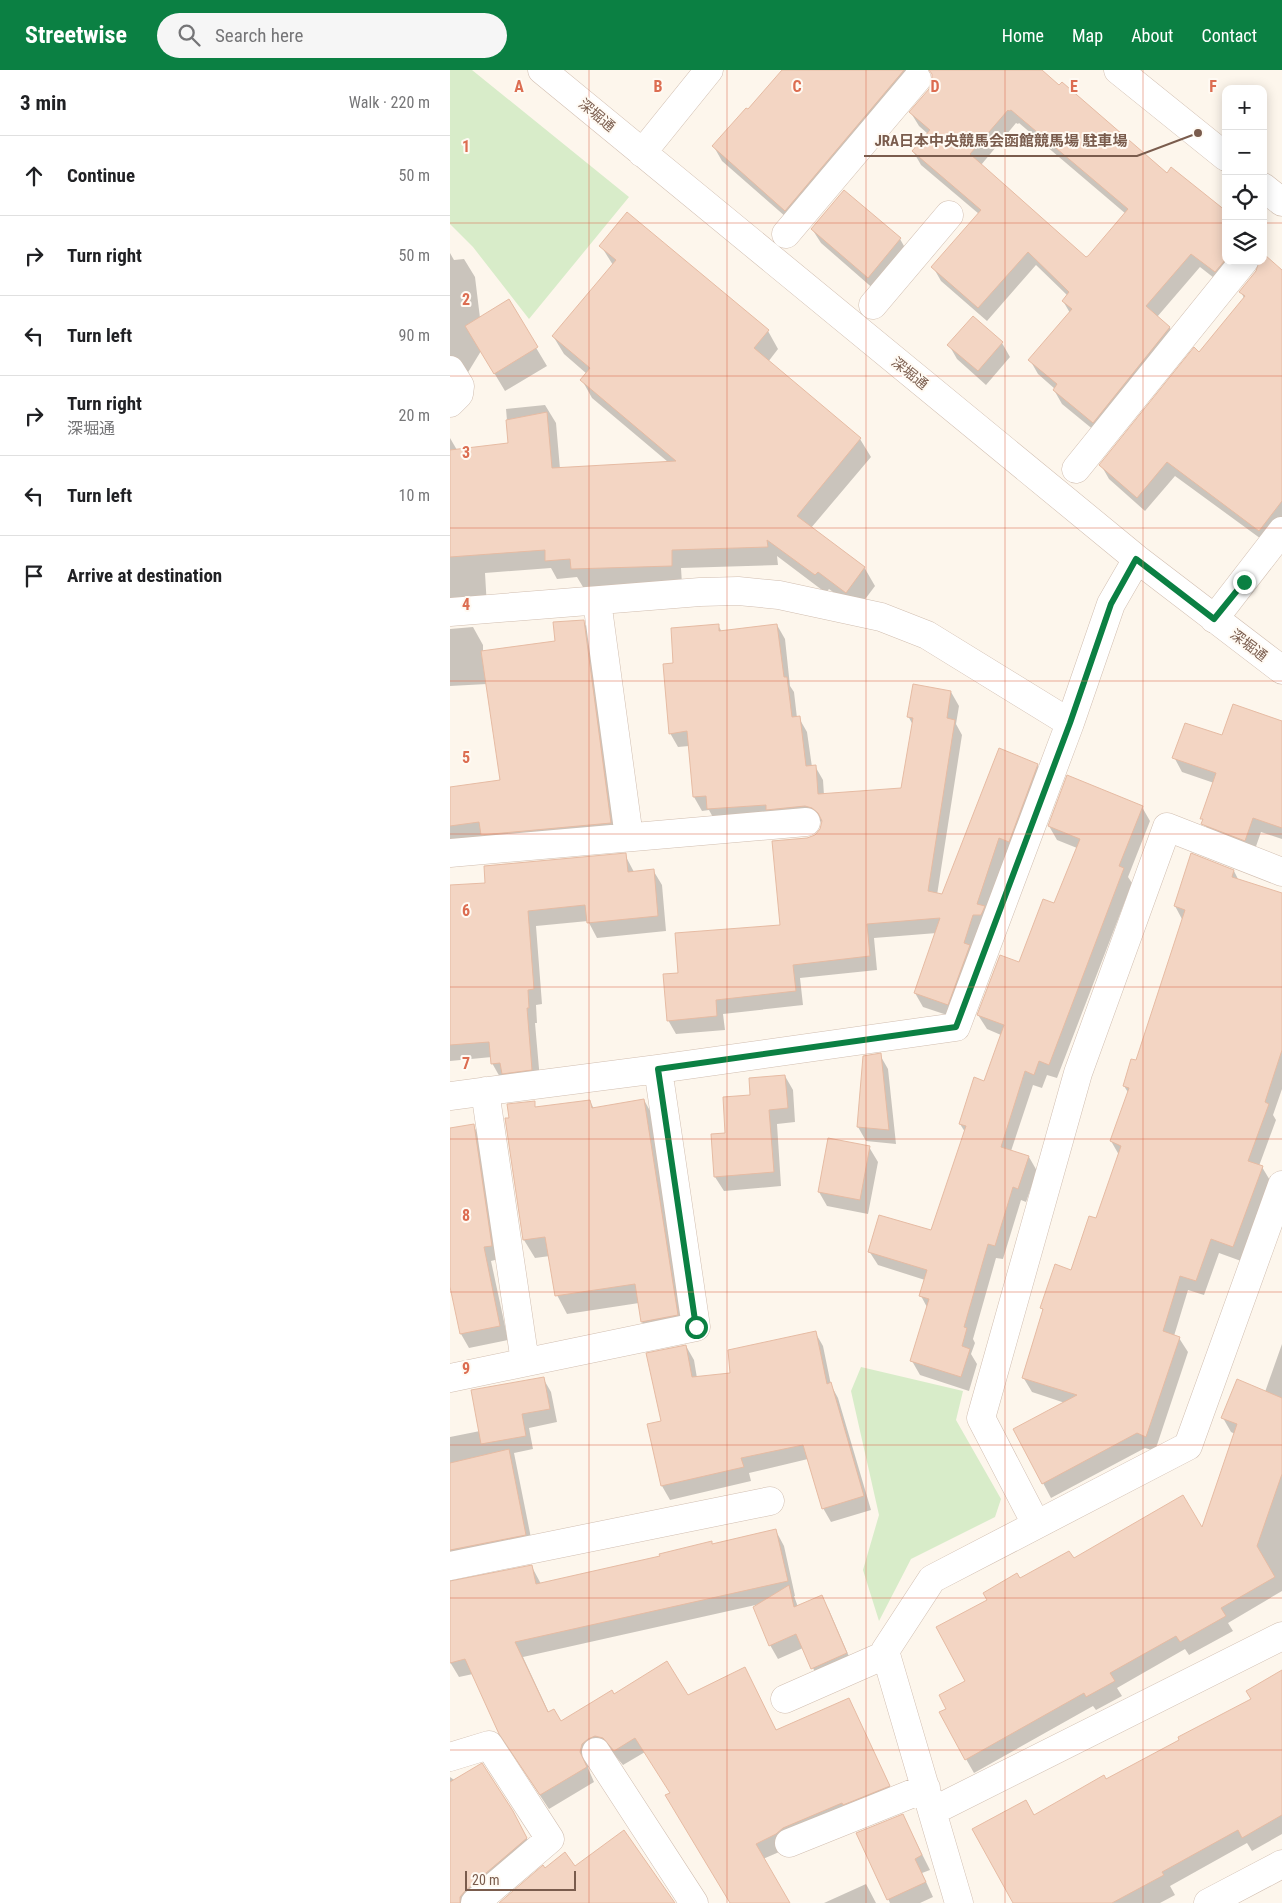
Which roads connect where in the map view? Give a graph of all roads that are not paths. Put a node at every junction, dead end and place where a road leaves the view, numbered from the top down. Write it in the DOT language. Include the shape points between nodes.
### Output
graph roads {
  1 [pos="542,70"];
  2 [pos="709,70"];
  3 [pos="1118,70"];
  4 [pos="570,78"];
  5 [pos="917,79"];
  6 [pos="642,153"];
  7 [pos="1222,154"];
  8 [pos="1267,190"];
  9 [pos="1282,202"];
  10 [pos="949,215"];
  11 [pos="786,234"];
  12 [pos="1241,265"];
  13 [pos="873,305"];
  14 [pos="450,370"];
  15 [pos="450,403"];
  16 [pos="1076,469"];
  17 [pos="1282,530"];
  18 [pos="1136,559"];
  19 [pos="596,601"];
  20 [pos="450,612"];
  21 [pos="1214,619"];
  22 [pos="1282,670"];
  23 [pos="1070,723"];
  24 [pos="806,822"];
  25 [pos="629,837"];
  26 [pos="450,853"];
  27 [pos="1282,872"];
  28 [pos="658,1069"];
  29 [pos="486,1091"];
  30 [pos="450,1096"];
  31 [pos="1282,1185"];
  32 [pos="525,1362"];
  33 [pos="450,1378"];
  34 [pos="770,1501"];
  35 [pos="1036,1524"];
  36 [pos="450,1566"];
  37 [pos="1282,1636"];
  38 [pos="885,1655"];
  39 [pos="785,1699"];
  40 [pos="596,1752"];
  41 [pos="450,1758"];
  42 [pos="930,1799"];
  43 [pos="789,1843"];
  44 [pos="1282,1864"];
  45 [pos="475,1903"];
  46 [pos="694,1903"];
  47 [pos="959,1903"];
  48 [pos="1208,1903"];
  1 -- 4 [label="street, 深堀通"];
  2 -- 6 [label="street"];
  3 -- 7 [label="street"];
  4 -- 6 [label="street, 深堀通"];
  5 -- 11 [label="street"];
  6 -- 18 [label="street, 深堀通"];
  8 -- 9 [label="street"];
  10 -- 13 [label="street"];
  12 -- 16 [label="street"];
  14 -- 15 [label="street" via="460,386 459,394"];
  17 -- 21 [label="street"];
  18 -- 21 [label="street, 深堀通"];
  18 -- 23 [label="street" via="1111,604"];
  19 -- 20 [label="street"];
  19 -- 23 [label="street" via="738,591 778,595 881,617 927,635"];
  19 -- 25 [label="street"];
  21 -- 22 [label="street, 深堀通"];
  23 -- 28 [label="street" via="956,1027"];
  24 -- 25 [label="street"];
  25 -- 26 [label="street"];
  27 -- 35 [label="street" via="1167,827 1078,1073 981,1418"];
  28 -- 29 [label="street"];
  28 -- 32 [label="street" via="696,1327"];
  29 -- 30 [label="street"];
  29 -- 32 [label="street"];
  31 -- 35 [label="street" via="1188,1446"];
  32 -- 33 [label="street"];
  34 -- 36 [label="street"];
  35 -- 38 [label="street" via="932,1578"];
  37 -- 42 [label="street"];
  38 -- 39 [label="street"];
  38 -- 42 [label="street"];
  40 -- 46 [label="street"];
  41 -- 45 [label="street" via="489,1744 550,1838"];
  42 -- 43 [label="street"];
  42 -- 47 [label="street"];
  44 -- 48 [label="street"];
}
